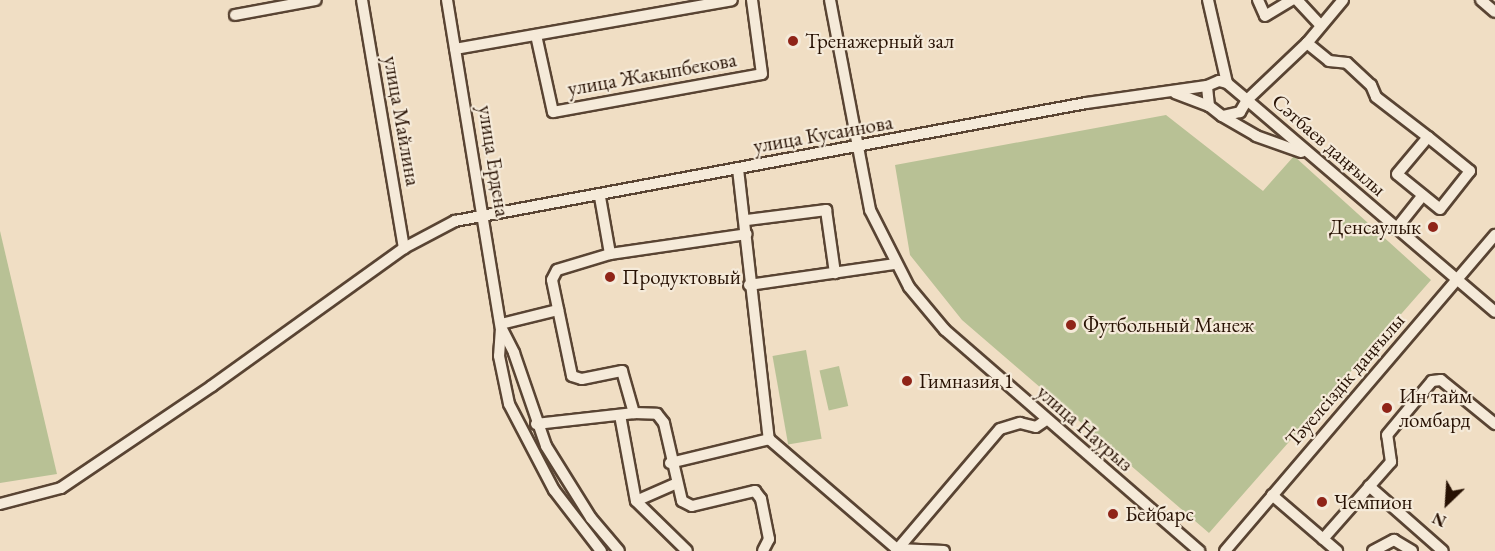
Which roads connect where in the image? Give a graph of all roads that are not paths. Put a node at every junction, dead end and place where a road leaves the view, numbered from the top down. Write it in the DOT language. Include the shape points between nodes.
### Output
graph roads {
  1 [pos="316,0"];
  2 [pos="362,0"];
  3 [pos="447,0"];
  4 [pos="732,0"];
  5 [pos="752,0"];
  6 [pos="830,0"];
  7 [pos="1208,0"];
  8 [pos="1258,0"];
  9 [pos="1294,0"];
  10 [pos="1343,0"];
  11 [pos="1481,0"];
  12 [pos="1495,12"];
  13 [pos="235,15"];
  14 [pos="1321,26"];
  15 [pos="536,35"];
  16 [pos="1307,43"];
  17 [pos="455,49"];
  18 [pos="1219,55"];
  19 [pos="1227,83"];
  20 [pos="1209,84"];
  21 [pos="1169,92"];
  22 [pos="1247,100"];
  23 [pos="1209,106"];
  24 [pos="1222,116"];
  25 [pos="1428,137"];
  26 [pos="860,148"];
  27 [pos="1309,156"];
  28 [pos="738,169"];
  29 [pos="1423,195"];
  30 [pos="600,197"];
  31 [pos="484,216"];
  32 [pos="747,220"];
  33 [pos="1396,229"];
  34 [pos="747,234"];
  35 [pos="1495,235"];
  36 [pos="404,248"];
  37 [pos="610,254"];
  38 [pos="895,264"];
  39 [pos="835,273"];
  40 [pos="1457,279"];
  41 [pos="749,285"];
  42 [pos="558,310"];
  43 [pos="1495,312"];
  44 [pos="501,326"];
  45 [pos="634,413"];
  46 [pos="620,416"];
  47 [pos="1046,420"];
  48 [pos="536,424"];
  49 [pos="1495,424"];
  50 [pos="769,439"];
  51 [pos="670,463"];
  52 [pos="675,484"];
  53 [pos="1369,486"];
  54 [pos="1272,495"];
  55 [pos="636,501"];
  56 [pos="0,504"];
  57 [pos="1323,539"];
  58 [pos="896,550"];
  59 [pos="601,551"];
  60 [pos="620,551"];
  61 [pos="687,551"];
  62 [pos="763,551"];
  63 [pos="944,551"];
  64 [pos="1198,551"];
  65 [pos="1225,551"];
  66 [pos="1337,551"];
  67 [pos="1373,551"];
  68 [pos="1412,551"];
  69 [pos="1443,551"];
  1 -- 13 [label="street"];
  2 -- 36 [label="street, улица Майлина"];
  3 -- 17 [label="street, улица Ердена"];
  4 -- 15 [label="street"];
  5 -- 15 [label="street, улица Жакыпбекова" via="762,74 553,112"];
  6 -- 26 [label="street, улица Наурыз"];
  7 -- 18 [label="street"];
  8 -- 9 [label="street" via="1265,16"];
  9 -- 14 [label="street"];
  10 -- 14 [label="street"];
  11 -- 12 [label="street"];
  14 -- 16 [label="street"];
  15 -- 17 [label="street"];
  16 -- 22 [label="street"];
  16 -- 25 [label="street" via="1329,61 1347,63 1371,85 1376,97"];
  17 -- 31 [label="street, улица Ердена"];
  18 -- 19 [label="street"];
  18 -- 20 [label="street"];
  19 -- 20 [label="street, улица Кусаинова"];
  19 -- 22 [label="street, Сәтбаев даңғылы"];
  20 -- 21 [label="street, улица Кусаинова"];
  20 -- 23 [label="street"];
  21 -- 23 [label="street"];
  21 -- 26 [label="street, улица Кусаинова" via="1086,103"];
  22 -- 24 [label="street" via="1240,112"];
  22 -- 27 [label="street, Сәтбаев даңғылы"];
  23 -- 24 [label="street"];
  24 -- 27 [label="street" via="1256,136"];
  25 -- 29 [label="street" via="1398,174"];
  25 -- 29 [label="street" via="1470,171 1440,209"];
  26 -- 28 [label="street, улица Кусаинова"];
  26 -- 38 [label="street, улица Наурыз" via="870,210"];
  27 -- 33 [label="street, Сәтбаев даңғылы"];
  28 -- 30 [label="street, улица Кусаинова"];
  28 -- 32 [label="street"];
  29 -- 33 [label="street"];
  30 -- 31 [label="street, улица Кусаинова"];
  30 -- 37 [label="street"];
  31 -- 36 [label="street, улица Кусаинова" via="455,221"];
  31 -- 44 [label="street, улица Ердена"];
  32 -- 34 [label="street"];
  32 -- 39 [label="street" via="826,210"];
  33 -- 40 [label="street, Сәтбаев даңғылы"];
  34 -- 37 [label="street"];
  34 -- 41 [label="street"];
  35 -- 40 [label="street, Тәуелсіздік даңғылы"];
  36 -- 56 [label="street, улица Кусаинова" via="61,488"];
  37 -- 42 [label="street" via="557,270 552,280"];
  38 -- 39 [label="street"];
  38 -- 47 [label="street, улица Наурыз" via="921,305 945,330"];
  39 -- 41 [label="street"];
  40 -- 43 [label="street, Сәтбаев даңғылы"];
  40 -- 54 [label="street, Тәуелсіздік даңғылы"];
  41 -- 50 [label="street"];
  42 -- 44 [label="street"];
  42 -- 45 [label="street" via="572,376 582,379 622,371"];
  44 -- 48 [label="street, улица Ердена" via="514,353"];
  44 -- 59 [label="street, улица Ердена" via="499,356 509,404 521,433 554,490"];
  45 -- 46 [label="street"];
  45 -- 51 [label="street" via="652,412 662,418"];
  46 -- 48 [label="street"];
  46 -- 55 [label="street"];
  47 -- 58 [label="street" via="1036,427 1020,423 999,429"];
  47 -- 64 [label="street, улица Наурыз"];
  48 -- 60 [label="street, улица Ердена" via="591,518"];
  49 -- 53 [label="street" via="1442,380 1431,381 1387,435 1391,462"];
  50 -- 51 [label="street"];
  50 -- 58 [label="street"];
  51 -- 52 [label="street"];
  52 -- 55 [label="street"];
  52 -- 62 [label="street" via="678,495 688,506 750,490 759,494 769,539"];
  53 -- 57 [label="street"];
  53 -- 69 [label="street"];
  54 -- 57 [label="street"];
  54 -- 65 [label="street, Тәуелсіздік даңғылы"];
  55 -- 61 [label="street"];
  57 -- 66 [label="street"];
  58 -- 63 [label="street"];
  67 -- 68 [label="street" via="1394,540"];
}
